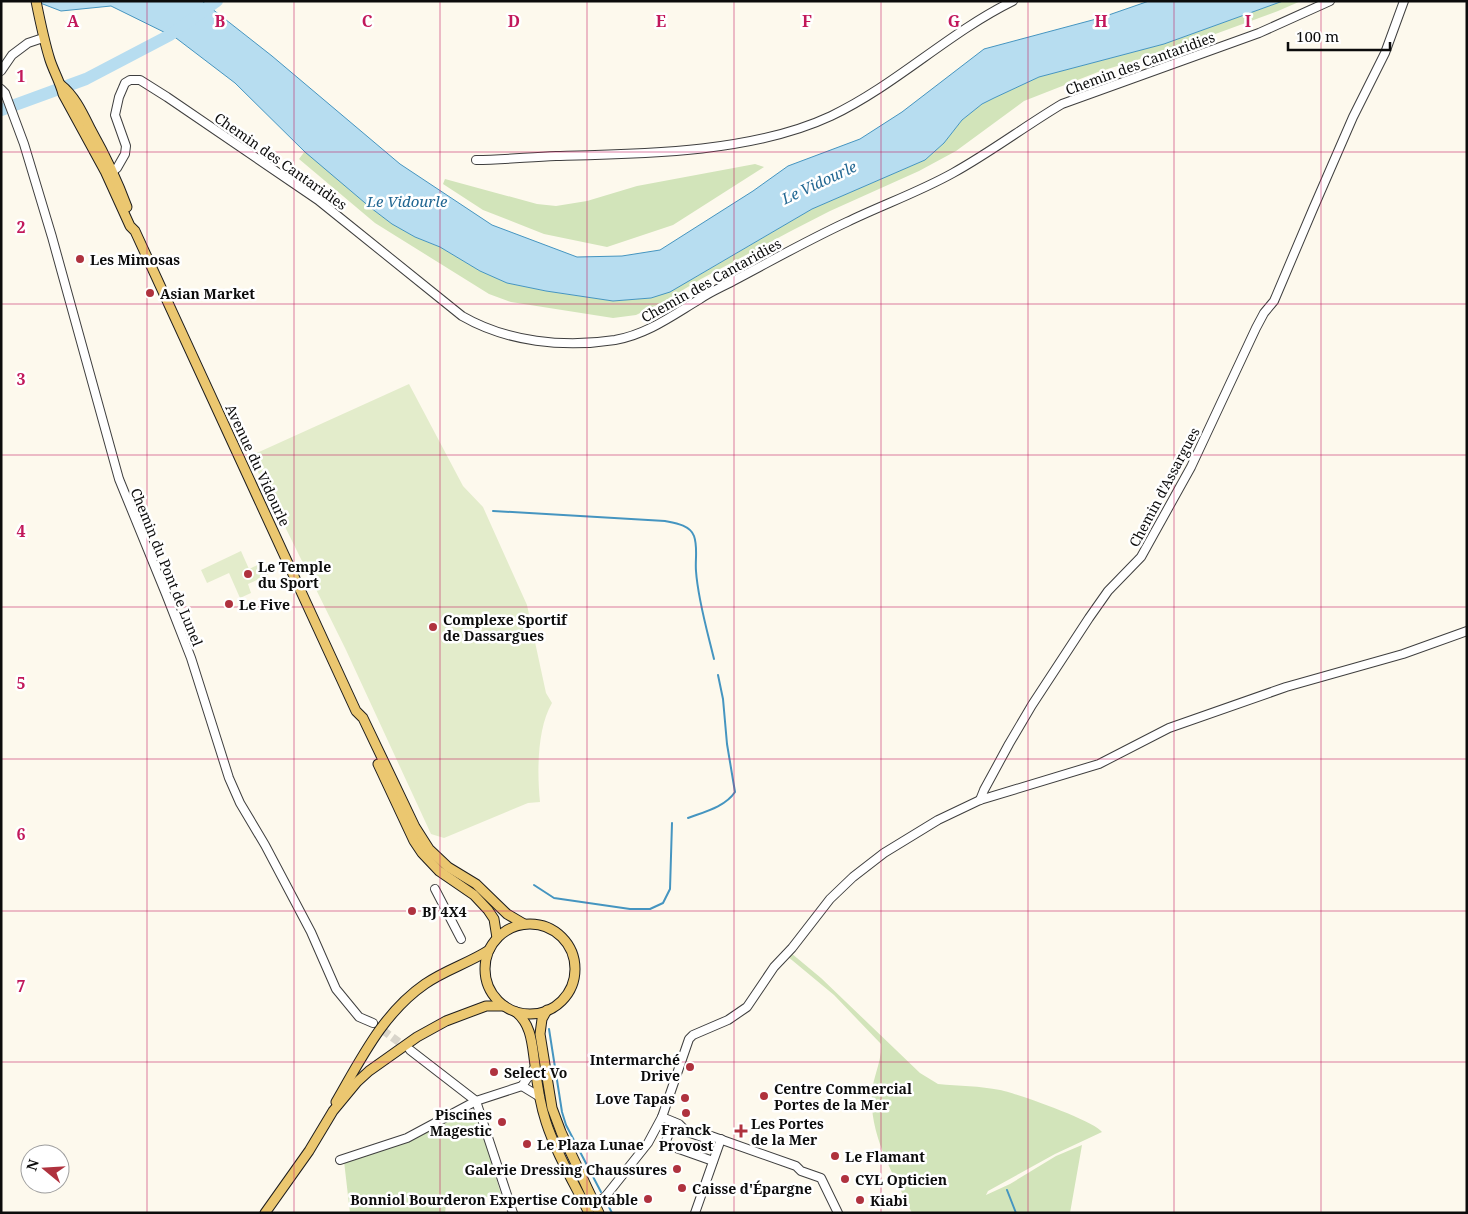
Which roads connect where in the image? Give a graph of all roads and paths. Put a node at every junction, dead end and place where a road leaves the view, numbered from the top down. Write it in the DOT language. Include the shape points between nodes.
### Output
graph roads {
  1 [pos="36,1"];
  2 [pos="1013,1"];
  3 [pos="1330,1"];
  4 [pos="1404,1"];
  5 [pos="44,38"];
  6 [pos="1,71"];
  7 [pos="1,89"];
  8 [pos="476,160"];
  9 [pos="109,168"];
  10 [pos="1467,631"];
  11 [pos="356,711"];
  12 [pos="980,800"];
  13 [pos="435,889"];
  14 [pos="524,924"];
  15 [pos="497,938"];
  16 [pos="461,939"];
  17 [pos="489,950"];
  18 [pos="504,1006"];
  19 [pos="547,1010"];
  20 [pos="516,1012"];
  21 [pos="373,1023"];
  22 [pos="410,1050"];
  23 [pos="535,1066"];
  24 [pos="522,1086"];
  25 [pos="540,1097"];
  26 [pos="476,1101"];
  27 [pos="333,1111"];
  28 [pos="662,1117"];
  29 [pos="673,1122"];
  30 [pos="721,1139"];
  31 [pos="340,1160"];
  32 [pos="713,1162"];
  33 [pos="594,1204"];
  34 [pos="836,1209"];
  35 [pos="265,1213"];
  36 [pos="513,1213"];
  37 [pos="589,1213"];
  38 [pos="599,1213"];
  39 [pos="695,1213"];
  40 [pos="829,1213"];
  1 -- 5 [label="main road, Avenue du Vidourle"];
  2 -- 8 [label="street" via="973,22 873,93 832,115 781,134 664,152"];
  3 -- 9 [label="street, Chemin des Cantaridies" via="1258,33 1062,104 953,173 816,238 712,292 664,322 616,340 539,342 480,327 310,194 140,80 125,83 116,108 116,121 126,154 119,165"];
  4 -- 12 [label="street, Chemin d'Assargues" via="1385,53 1274,301 1256,328 1191,467 1141,557 1108,590 1032,705"];
  5 -- 6 [label="street" via="28,43 12,55"];
  5 -- 9 [label="main road, Avenue du Vidourle" via="63,94"];
  7 -- 21 [label="street, Chemin du Pont de Lunel" via="30,162 119,479 191,658 230,778 311,932 336,989 359,1017"];
  9 -- 11 [label="main road, Avenue du Vidourle" via="130,226"];
  10 -- 12 [label="street" via="1394,657 1231,706 1169,728 1099,764"];
  11 -- 14 [label="main road, Avenue du Vidourle" via="429,848 448,867 476,884 507,914"];
  11 -- 15 [label="main road, Avenue du Vidourle" via="414,841 439,870 474,895 488,910 494,919"];
  12 -- 28 [label="street" via="930,825 884,853 853,877 830,899 770,971 748,1007 728,1020 693,1035"];
  13 -- 16 [label="street"];
  14 -- 15 [label="main road" via="512,927"];
  14 -- 19 [label="main road" via="553,930 572,952 573,982 563,999"];
  15 -- 17 [label="main road"];
  17 -- 18 [label="main road" via="486,980 493,995"];
  17 -- 27 [label="main road" via="434,978 400,1004 376,1034"];
  18 -- 20 [label="main road"];
  18 -- 27 [label="main road" via="478,1008 416,1037 369,1071"];
  19 -- 20 [label="main road" via="528,1014"];
  19 -- 33 [label="main road" via="540,1034 552,1108"];
  20 -- 23 [label="main road" via="527,1026"];
  22 -- 26 [label="street"];
  23 -- 24 [label="street"];
  23 -- 25 [label="main road"];
  24 -- 25 [label="street"];
  24 -- 26 [label="street"];
  25 -- 37 [label="main road" via="556,1148"];
  26 -- 31 [label="street" via="407,1138"];
  26 -- 36 [label="street"];
  27 -- 35 [label="main road"];
  28 -- 29 [label="street"];
  28 -- 33 [label="street" via="636,1160 606,1197"];
  29 -- 30 [label="street" via="687,1132"];
  29 -- 32 [label="street" via="665,1144"];
  30 -- 32 [label="street"];
  30 -- 34 [label="street" via="821,1178"];
  32 -- 39 [label="street"];
  33 -- 38 [label="main road"];
  34 -- 40 [label="street"];
}
